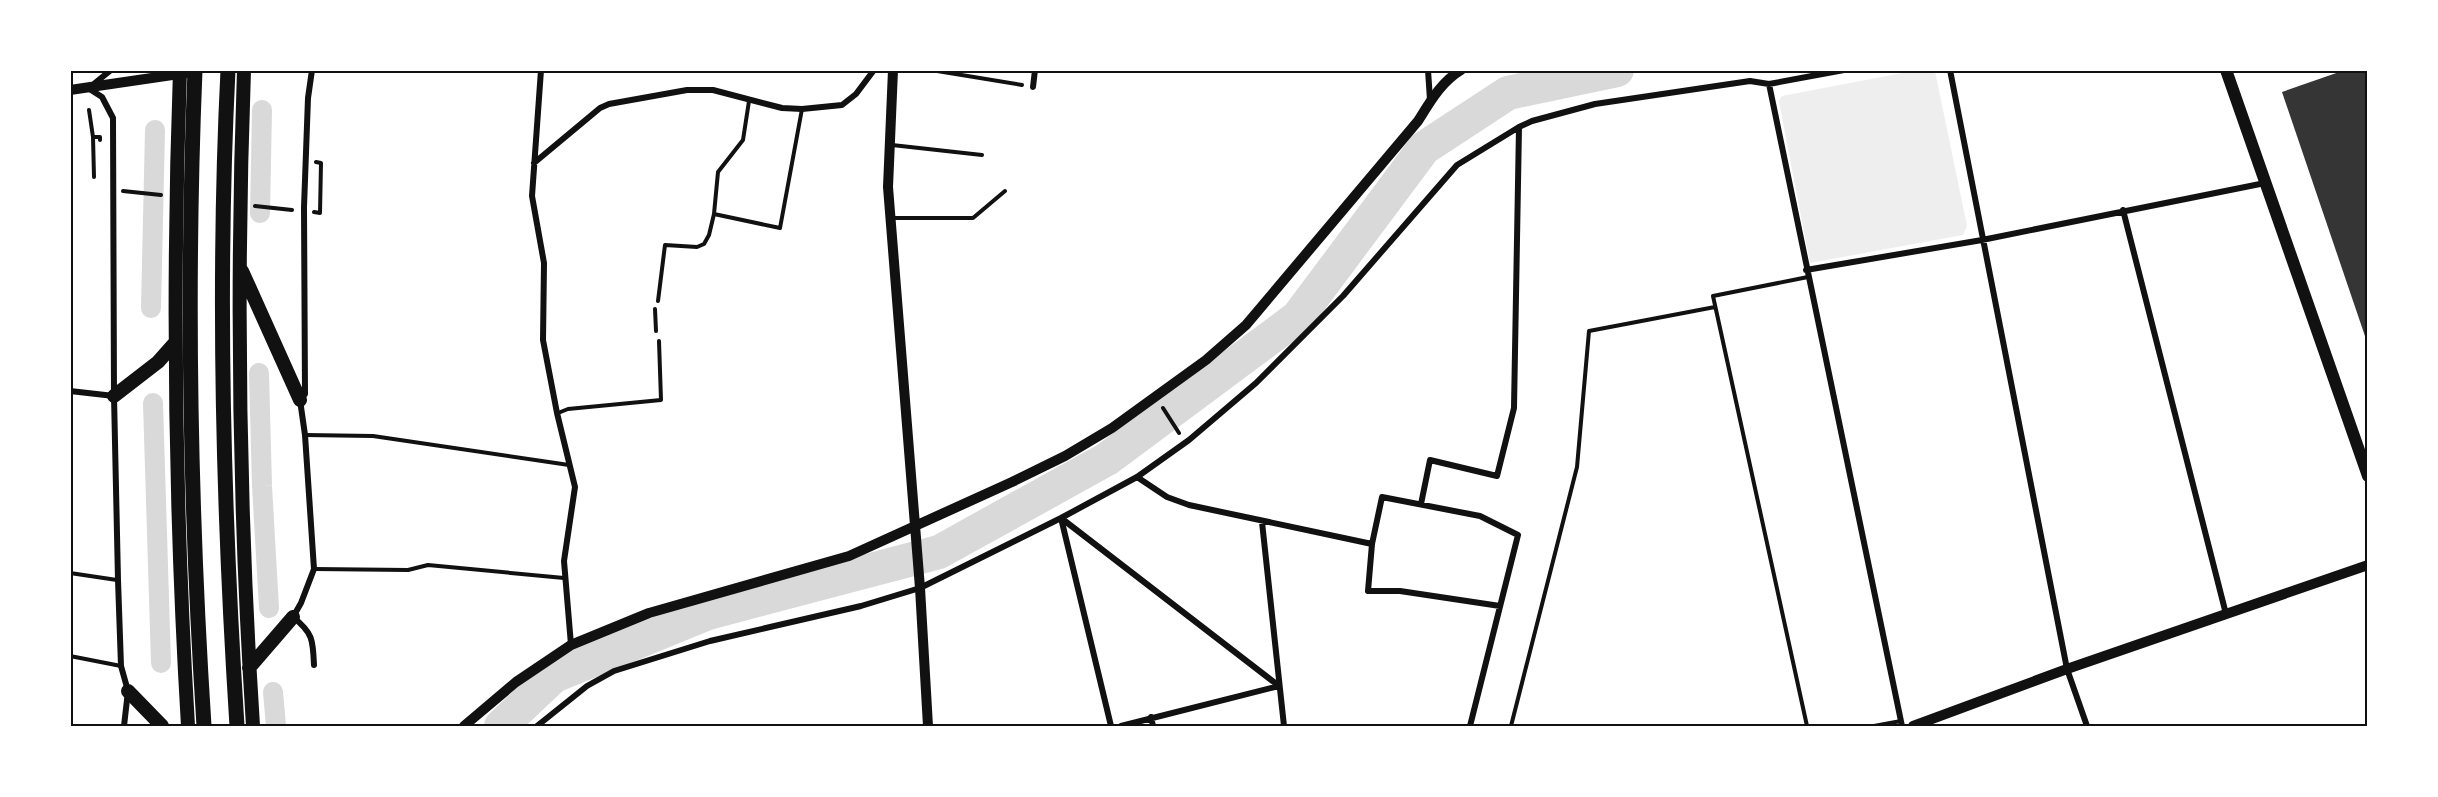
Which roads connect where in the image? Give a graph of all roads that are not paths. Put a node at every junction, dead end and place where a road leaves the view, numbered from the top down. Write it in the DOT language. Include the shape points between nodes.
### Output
graph roads {
  1 [pos="111,70"];
  2 [pos="228,70"];
  3 [pos="244,70"];
  4 [pos="312,70"];
  5 [pos="541,70"];
  6 [pos="874,70"];
  7 [pos="892,70"];
  8 [pos="1035,70"];
  9 [pos="1428,70"];
  10 [pos="1461,70"];
  11 [pos="1844,70"];
  12 [pos="1950,70"];
  13 [pos="2226,70"];
  14 [pos="189,71"];
  15 [pos="1769,84"];
  16 [pos="87,87"];
  17 [pos="1033,87"];
  18 [pos="70,90"];
  19 [pos="749,100"];
  20 [pos="1430,101"];
  21 [pos="802,109"];
  22 [pos="1518,127"];
  23 [pos="888,145"];
  24 [pos="982,155"];
  25 [pos="534,163"];
  26 [pos="2265,183"];
  27 [pos="1005,191"];
  28 [pos="2123,210"];
  29 [pos="714,214"];
  30 [pos="890,218"];
  31 [pos="1982,240"];
  32 [pos="240,266"];
  33 [pos="1807,274"];
  34 [pos="658,301"];
  35 [pos="1715,307"];
  36 [pos="659,341"];
  37 [pos="174,344"];
  38 [pos="70,391"];
  39 [pos="114,396"];
  40 [pos="300,400"];
  41 [pos="557,413"];
  42 [pos="305,435"];
  43 [pos="570,465"];
  44 [pos="2367,476"];
  45 [pos="1137,477"];
  46 [pos="1421,504"];
  47 [pos="1062,518"];
  48 [pos="1262,522"];
  49 [pos="915,531"];
  50 [pos="1372,544"];
  51 [pos="2367,565"];
  52 [pos="314,569"];
  53 [pos="70,573"];
  54 [pos="564,578"];
  55 [pos="118,580"];
  56 [pos="919,583"];
  57 [pos="1500,606"];
  58 [pos="2226,614"];
  59 [pos="293,617"];
  60 [pos="571,645"];
  61 [pos="70,656"];
  62 [pos="314,664"];
  63 [pos="121,666"];
  64 [pos="249,668"];
  65 [pos="2067,669"];
  66 [pos="1279,686"];
  67 [pos="128,691"];
  68 [pos="1151,717"];
  69 [pos="1902,724"];
  70 [pos="124,726"];
  71 [pos="162,726"];
  72 [pos="188,726"];
  73 [pos="204,726"];
  74 [pos="237,726"];
  75 [pos="253,726"];
  76 [pos="464,726"];
  77 [pos="537,726"];
  78 [pos="928,726"];
  79 [pos="1112,726"];
  80 [pos="1121,726"];
  81 [pos="1153,726"];
  82 [pos="1284,726"];
  83 [pos="1470,726"];
  84 [pos="1511,726"];
  85 [pos="1800,726"];
  86 [pos="1807,726"];
  87 [pos="1874,726"];
  88 [pos="1912,726"];
  89 [pos="2088,726"];
  1 -- 16 [label="street"];
  2 -- 74 [label="highway" via="222,367"];
  3 -- 32 [label="highway"];
  4 -- 40 [label="street" via="304,207 305,394"];
  5 -- 25 [label="street"];
  6 -- 21 [label="street" via="842,105"];
  7 -- 23 [label="street"];
  8 -- 17 [label="street"];
  9 -- 20 [label="street"];
  10 -- 20 [label="street" via="1449,77"];
  11 -- 15 [label="street"];
  12 -- 31 [label="street"];
  13 -- 26 [label="main road"];
  14 -- 16 [label="street"];
  14 -- 37 [label="highway"];
  14 -- 73 [label="highway" via="190,423"];
  15 -- 22 [label="street" via="1750,81 1595,104"];
  15 -- 33 [label="street"];
  16 -- 18 [label="street"];
  16 -- 39 [label="street" via="102,97 113,118"];
  19 -- 21 [label="street"];
  19 -- 25 [label="street" via="713,90 687,90 609,104"];
  19 -- 29 [label="lane" via="743,140 718,172"];
  20 -- 49 [label="street" via="1418,121 1275,292 1246,325 1206,360 1149,403 1074,450"];
  21 -- 29 [label="lane" via="780,228"];
  22 -- 45 [label="street" via="1457,165 1343,296 1256,383 1189,441"];
  22 -- 46 [label="street" via="1514,408 1497,476 1430,460"];
  23 -- 24 [label="lane"];
  23 -- 30 [label="street"];
  25 -- 41 [label="street" via="532,196 544,263 543,340"];
  26 -- 28 [label="street"];
  26 -- 44 [label="main road"];
  27 -- 30 [label="lane" via="974,218"];
  28 -- 31 [label="street"];
  28 -- 58 [label="street"];
  29 -- 34 [label="lane" via="704,244 664,245"];
  30 -- 49 [label="street"];
  31 -- 33 [label="street"];
  31 -- 65 [label="street"];
  32 -- 40 [label="highway"];
  32 -- 64 [label="highway" via="239,386"];
  33 -- 35 [label="lane" via="1713,296"];
  33 -- 69 [label="street"];
  35 -- 84 [label="lane" via="1589,331 1577,467"];
  35 -- 86 [label="lane"];
  36 -- 41 [label="lane" via="661,400"];
  37 -- 39 [label="highway" via="158,362"];
  37 -- 72 [label="highway"];
  38 -- 39 [label="street"];
  39 -- 55 [label="street"];
  40 -- 42 [label="street"];
  41 -- 43 [label="street"];
  42 -- 43 [label="lane" via="373,436"];
  42 -- 52 [label="street"];
  43 -- 54 [label="street" via="575,487"];
  45 -- 47 [label="street"];
  45 -- 48 [label="street" via="1167,497 1189,505"];
  46 -- 50 [label="street" via="1382,497"];
  46 -- 57 [label="street" via="1480,516 1518,535"];
  47 -- 56 [label="street"];
  47 -- 66 [label="street"];
  47 -- 79 [label="street"];
  48 -- 50 [label="street"];
  48 -- 66 [label="street"];
  49 -- 56 [label="street"];
  49 -- 60 [label="street" via="829,562 649,613"];
  50 -- 57 [label="street" via="1368,591 1400,591"];
  51 -- 58 [label="street"];
  52 -- 54 [label="lane" via="408,570 428,565"];
  52 -- 59 [label="street"];
  53 -- 55 [label="lane"];
  54 -- 60 [label="street"];
  55 -- 63 [label="street"];
  56 -- 77 [label="street" via="861,606 710,641 614,671 587,686"];
  56 -- 78 [label="street"];
  57 -- 83 [label="street"];
  58 -- 65 [label="street"];
  59 -- 62 [label="street" via="312,637"];
  59 -- 64 [label="highway"];
  60 -- 76 [label="street" via="516,682"];
  61 -- 63 [label="lane"];
  63 -- 67 [label="street"];
  64 -- 75 [label="highway"];
  65 -- 88 [label="street"];
  65 -- 89 [label="street"];
  66 -- 68 [label="street"];
  66 -- 82 [label="street"];
  67 -- 70 [label="street"];
  67 -- 71 [label="highway"];
  68 -- 80 [label="street"];
  68 -- 81 [label="street"];
  69 -- 87 [label="lane"];
  85 -- 86 [label="lane"];
}
